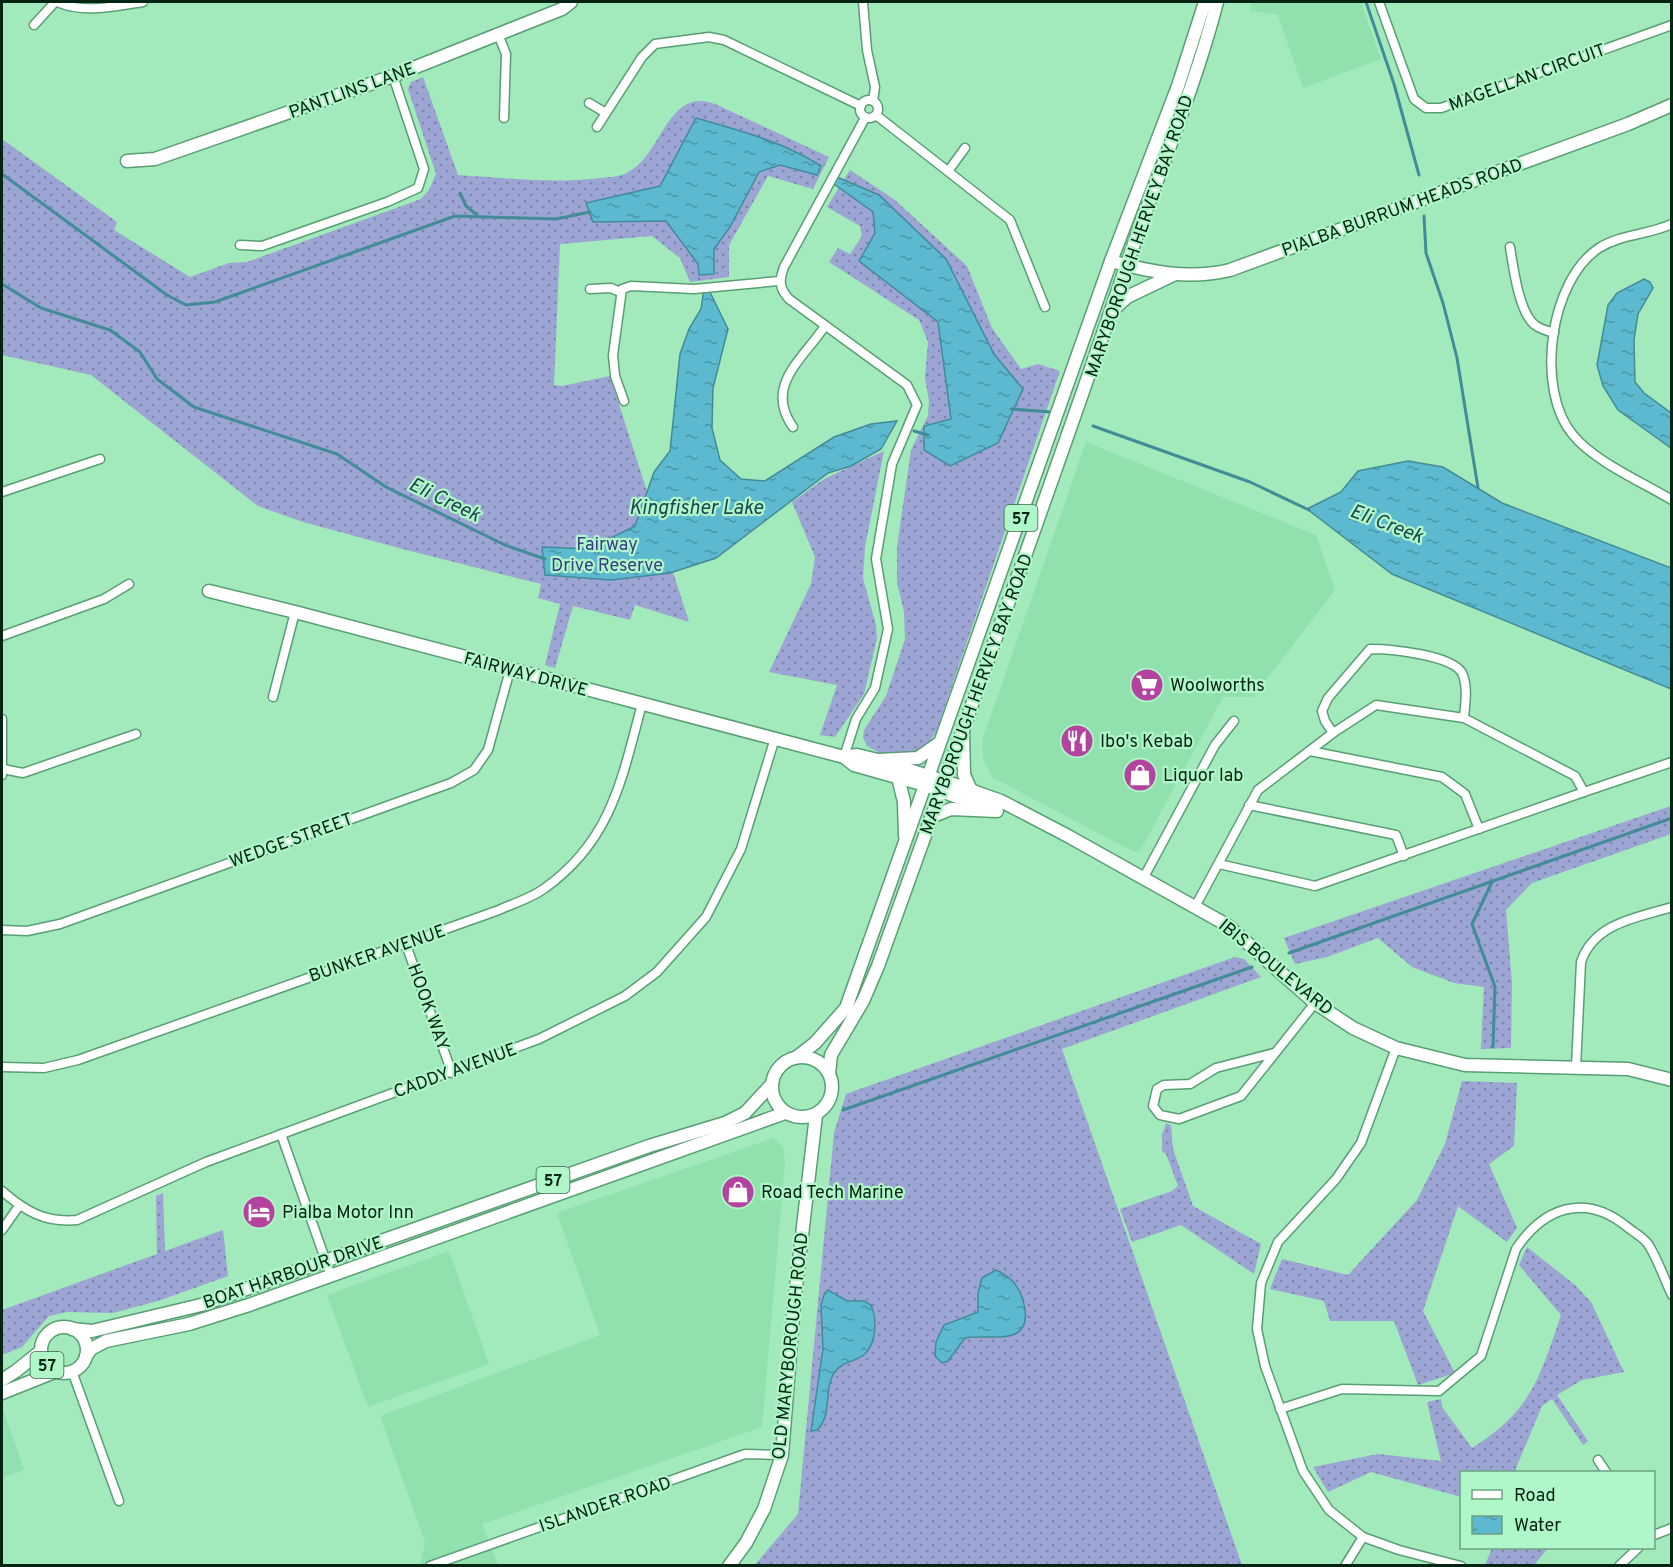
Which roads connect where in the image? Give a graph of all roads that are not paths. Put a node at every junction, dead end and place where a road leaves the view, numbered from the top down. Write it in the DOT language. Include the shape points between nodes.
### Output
graph roads {
  1 [pos="56,2"];
  2 [pos="143,2"];
  3 [pos="571,2"];
  4 [pos="863,2"];
  5 [pos="1205,2"];
  6 [pos="1217,2"];
  7 [pos="1379,2"];
  8 [pos="34,25"];
  9 [pos="1671,25"];
  10 [pos="498,34"];
  11 [pos="393,76"];
  12 [pos="873,101"];
  13 [pos="589,103"];
  14 [pos="1671,105"];
  15 [pos="861,106"];
  16 [pos="1671,112"];
  17 [pos="606,113"];
  18 [pos="876,115"];
  19 [pos="865,117"];
  20 [pos="504,118"];
  21 [pos="1628,124"];
  22 [pos="597,127"];
  23 [pos="965,148"];
  24 [pos="127,161"];
  25 [pos="949,170"];
  26 [pos="1671,224"];
  27 [pos="240,245"];
  28 [pos="1510,247"];
  29 [pos="1111,261"];
  30 [pos="1126,265"];
  31 [pos="1173,275"];
  32 [pos="779,281"];
  33 [pos="590,289"];
  34 [pos="620,292"];
  35 [pos="1045,306"];
  36 [pos="1112,311"];
  37 [pos="825,326"];
  38 [pos="1554,333"];
  39 [pos="624,401"];
  40 [pos="793,427"];
  41 [pos="100,459"];
  42 [pos="2,492"];
  43 [pos="1671,500"];
  44 [pos="129,584"];
  45 [pos="209,591"];
  46 [pos="295,612"];
  47 [pos="2,636"];
  48 [pos="510,670"];
  49 [pos="273,697"];
  50 [pos="642,704"];
  51 [pos="1464,718"];
  52 [pos="2,719"];
  53 [pos="1234,721"];
  54 [pos="963,727"];
  55 [pos="1333,733"];
  56 [pos="136,734"];
  57 [pos="775,738"];
  58 [pos="940,741"];
  59 [pos="1310,751"];
  60 [pos="844,757"];
  61 [pos="878,760"];
  62 [pos="1671,762"];
  63 [pos="2,772"];
  64 [pos="898,777"];
  65 [pos="927,780"];
  66 [pos="942,786"];
  67 [pos="971,790"];
  68 [pos="1584,792"];
  69 [pos="1249,805"];
  70 [pos="997,811"];
  71 [pos="931,817"];
  72 [pos="1038,821"];
  73 [pos="1479,829"];
  74 [pos="905,836"];
  75 [pos="1404,856"];
  76 [pos="1219,864"];
  77 [pos="1144,877"];
  78 [pos="1196,905"];
  79 [pos="1671,907"];
  80 [pos="2,930"];
  81 [pos="405,942"];
  82 [pos="1316,1003"];
  83 [pos="1396,1048"];
  84 [pos="1274,1053"];
  85 [pos="797,1057"];
  86 [pos="2,1067"];
  87 [pos="1576,1067"];
  88 [pos="452,1073"];
  89 [pos="830,1073"];
  90 [pos="1671,1080"];
  91 [pos="771,1085"];
  92 [pos="785,1113"];
  93 [pos="816,1115"];
  94 [pos="281,1134"];
  95 [pos="2,1191"];
  96 [pos="19,1206"];
  97 [pos="2,1230"];
  98 [pos="325,1261"];
  99 [pos="331,1276"];
  100 [pos="1671,1295"];
  101 [pos="72,1329"];
  102 [pos="41,1351"];
  103 [pos="86,1356"];
  104 [pos="57,1371"];
  105 [pos="72,1371"];
  106 [pos="2,1380"];
  107 [pos="2,1393"];
  108 [pos="1280,1410"];
  109 [pos="782,1455"];
  110 [pos="1598,1460"];
  111 [pos="1605,1471"];
  112 [pos="119,1501"];
  113 [pos="1671,1528"];
  114 [pos="1655,1534"];
  115 [pos="1363,1537"];
  116 [pos="1637,1549"];
  117 [pos="430,1566"];
  118 [pos="729,1566"];
  119 [pos="1345,1566"];
  120 [pos="1461,1566"];
  121 [pos="1619,1566"];
  1 -- 2 [label="street" via="86,10"];
  1 -- 8 [label="street"];
  3 -- 10 [label="main road, PANTLINS LANE"];
  4 -- 12 [label="street" via="875,87"];
  5 -- 29 [label="main road, MARYBOROUGH HERVEY BAY ROAD / 57" via="1178,86"];
  6 -- 30 [label="main road, MARYBOROUGH HERVEY BAY ROAD / 57" via="1191,88"];
  7 -- 9 [label="street, MAGELLAN CIRCUIT" via="1414,99 1426,108 1441,108"];
  10 -- 11 [label="main road, PANTLINS LANE"];
  10 -- 20 [label="street" via="506,54"];
  11 -- 24 [label="main road, PANTLINS LANE" via="155,159"];
  11 -- 27 [label="street" via="424,169 418,188 262,246"];
  12 -- 15 [label="street"];
  12 -- 18 [label="street" via="878,107"];
  13 -- 17 [label="street"];
  14 -- 21 [label="main road, PIALBA BURRUM HEADS ROAD"];
  15 -- 17 [label="street" via="724,40 709,37 655,44 642,57"];
  15 -- 19 [label="street"];
  16 -- 21 [label="main road"];
  17 -- 22 [label="street"];
  18 -- 19 [label="street"];
  18 -- 25 [label="street"];
  19 -- 32 [label="street"];
  21 -- 31 [label="main road, PIALBA BURRUM HEADS ROAD" via="1230,270 1207,276"];
  23 -- 25 [label="street"];
  25 -- 35 [label="street" via="1010,220"];
  26 -- 38 [label="street" via="1615,239 1584,260 1561,297"];
  28 -- 38 [label="street" via="1515,279 1529,317 1535,325"];
  29 -- 30 [label="main road, PIALBA BURRUM HEADS ROAD"];
  29 -- 58 [label="main road, MARYBOROUGH HERVEY BAY ROAD / 57"];
  30 -- 31 [label="main road, PIALBA BURRUM HEADS ROAD"];
  30 -- 36 [label="main road, MARYBOROUGH HERVEY BAY ROAD / 57"];
  31 -- 36 [label="main road" via="1127,297"];
  32 -- 34 [label="street" via="694,289 631,286"];
  32 -- 37 [label="street" via="789,299"];
  33 -- 34 [label="street" via="611,288"];
  34 -- 39 [label="street" via="613,355"];
  36 -- 54 [label="main road, MARYBOROUGH HERVEY BAY ROAD / 57"];
  37 -- 40 [label="street" via="783,384 781,404"];
  37 -- 60 [label="street" via="907,385 917,405 892,464 876,559 888,629 875,688 855,719"];
  38 -- 43 [label="street" via="1556,400 1573,435"];
  41 -- 42 [label="street"];
  44 -- 47 [label="street" via="104,599"];
  45 -- 46 [label="main road, FAIRWAY DRIVE"];
  46 -- 48 [label="main road, FAIRWAY DRIVE"];
  46 -- 49 [label="street"];
  48 -- 50 [label="main road, FAIRWAY DRIVE"];
  48 -- 80 [label="street, WEDGE STREET" via="488,750 474,770 451,783 60,924 27,931"];
  50 -- 57 [label="main road, FAIRWAY DRIVE"];
  50 -- 81 [label="street, BUNKER AVENUE" via="620,786 603,828 574,865 543,890 499,910"];
  51 -- 55 [label="street" via="1376,705"];
  51 -- 55 [label="street" via="1466,687 1462,673 1452,662 1370,649 1328,698 1322,711"];
  51 -- 68 [label="street" via="1575,776"];
  52 -- 63 [label="street"];
  53 -- 77 [label="street" via="1215,745"];
  54 -- 66 [label="main road, MARYBOROUGH HERVEY BAY ROAD / 57"];
  54 -- 67 [label="main road" via="964,775"];
  55 -- 59 [label="street"];
  56 -- 63 [label="street" via="23,772"];
  57 -- 60 [label="main road, FAIRWAY DRIVE"];
  57 -- 88 [label="street, CADDY AVENUE" via="741,849 706,917 657,972 625,996 539,1039"];
  58 -- 61 [label="main road" via="918,758"];
  58 -- 65 [label="main road, MARYBOROUGH HERVEY BAY ROAD / 57"];
  59 -- 69 [label="street" via="1258,790"];
  59 -- 73 [label="street" via="1442,777 1465,794"];
  60 -- 61 [label="main road, FAIRWAY DRIVE" via="857,755"];
  60 -- 64 [label="main road, FAIRWAY DRIVE" via="854,765"];
  61 -- 65 [label="main road, FAIRWAY DRIVE"];
  62 -- 68 [label="street"];
  64 -- 65 [label="main road, FAIRWAY DRIVE"];
  64 -- 74 [label="main road" via="904,802"];
  65 -- 66 [label="main road, FAIRWAY DRIVE"];
  65 -- 74 [label="main road, MARYBOROUGH HERVEY BAY ROAD / 57"];
  66 -- 67 [label="main road, IBIS BOULEVARD"];
  66 -- 70 [label="main road, IBIS BOULEVARD"];
  66 -- 71 [label="main road, MARYBOROUGH HERVEY BAY ROAD / 57"];
  67 -- 72 [label="main road, IBIS BOULEVARD"];
  68 -- 73 [label="street"];
  69 -- 75 [label="street" via="1396,835"];
  69 -- 76 [label="street"];
  70 -- 71 [label="main road" via="951,809"];
  70 -- 72 [label="main road, IBIS BOULEVARD"];
  71 -- 89 [label="main road, MARYBOROUGH HERVEY BAY ROAD / 57" via="863,1001 831,1055"];
  72 -- 77 [label="main road, IBIS BOULEVARD"];
  73 -- 75 [label="street"];
  74 -- 85 [label="main road, MARYBOROUGH HERVEY BAY ROAD / 57" via="846,1008"];
  75 -- 76 [label="street" via="1315,886"];
  76 -- 78 [label="street"];
  77 -- 78 [label="main road, IBIS BOULEVARD"];
  78 -- 82 [label="main road, IBIS BOULEVARD" via="1227,925"];
  79 -- 87 [label="street" via="1618,923 1595,936 1585,948"];
  81 -- 86 [label="street, BUNKER AVENUE" via="78,1060 44,1068"];
  81 -- 88 [label="street, HOOK WAY"];
  82 -- 83 [label="main road, IBIS BOULEVARD" via="1353,1028"];
  82 -- 84 [label="street"];
  83 -- 87 [label="main road, IBIS BOULEVARD" via="1465,1065"];
  83 -- 108 [label="street" via="1361,1143 1336,1179 1278,1242 1261,1283 1257,1329"];
  84 -- 84 [label="street" via="1241,1096 1179,1119 1160,1115 1153,1106 1157,1089 1164,1085 1190,1084 1216,1068"];
  85 -- 89 [label="main road" via="817,1060"];
  85 -- 91 [label="main road, 57" via="785,1062"];
  87 -- 90 [label="main road, IBIS BOULEVARD" via="1628,1069"];
  88 -- 94 [label="street, CADDY AVENUE"];
  89 -- 93 [label="main road, 57" via="833,1088 828,1103"];
  91 -- 92 [label="main road" via="775,1101"];
  91 -- 98 [label="main road, BOAT HARBOUR DRIVE / 57" via="745,1113 725,1123 649,1146"];
  92 -- 93 [label="main road, 57" via="802,1118"];
  92 -- 99 [label="main road, BOAT HARBOUR DRIVE / 57"];
  93 -- 109 [label="main road, OLD MARYBOROUGH ROAD" via="794,1304"];
  94 -- 96 [label="street, CADDY AVENUE" via="206,1162 77,1220 54,1221"];
  94 -- 98 [label="street"];
  95 -- 96 [label="street, CADDY AVENUE"];
  96 -- 97 [label="street"];
  98 -- 99 [label="street"];
  98 -- 101 [label="main road, BOAT HARBOUR DRIVE / 57" via="171,1313 92,1331"];
  99 -- 103 [label="main road, BOAT HARBOUR DRIVE / 57" via="189,1324 106,1341"];
  100 -- 108 [label="street" via="1647,1243 1618,1220 1587,1206 1557,1210 1525,1235 1516,1249 1481,1356 1440,1391 1342,1389"];
  101 -- 102 [label="main road, 57" via="58,1328 49,1333"];
  101 -- 103 [label="main road, 57" via="84,1340"];
  102 -- 104 [label="main road, 57" via="48,1366"];
  102 -- 106 [label="main road, 57"];
  103 -- 105 [label="main road, 57"];
  104 -- 105 [label="main road, 57"];
  104 -- 107 [label="main road, 57"];
  105 -- 112 [label="street"];
  108 -- 115 [label="street" via="1309,1482 1329,1510"];
  109 -- 117 [label="street, ISLANDER ROAD" via="745,1454"];
  109 -- 118 [label="main road, OLD MARYBOROUGH ROAD" via="764,1509"];
  110 -- 111 [label="street"];
  113 -- 114 [label="street"];
  115 -- 119 [label="street"];
  115 -- 120 [label="street"];
  116 -- 121 [label="street"];
}
